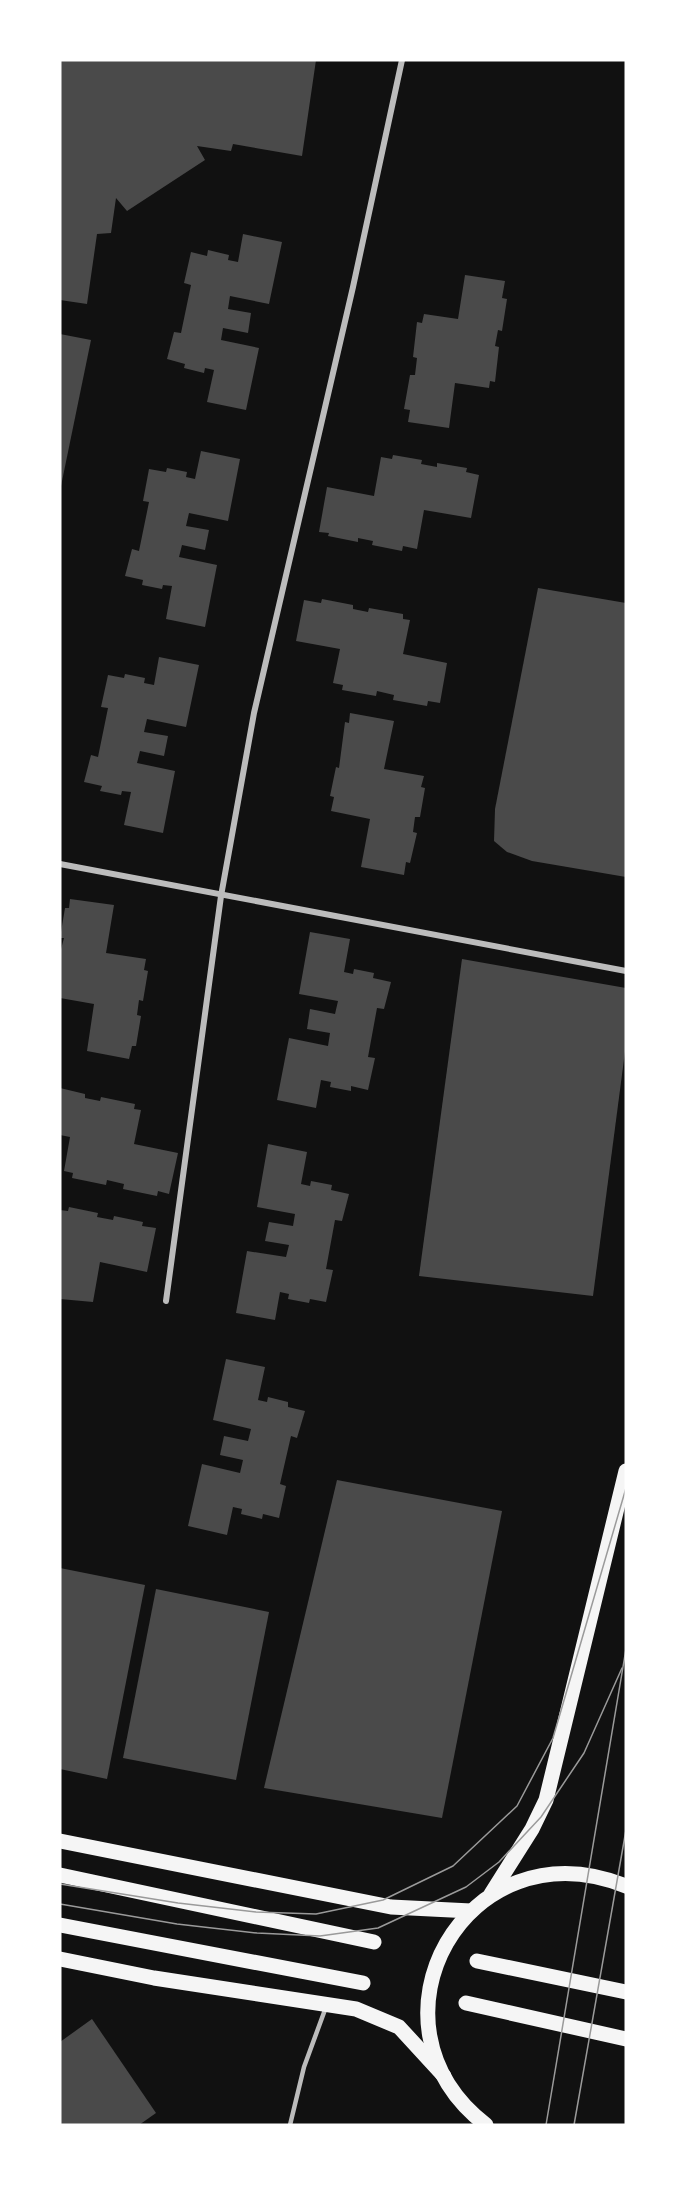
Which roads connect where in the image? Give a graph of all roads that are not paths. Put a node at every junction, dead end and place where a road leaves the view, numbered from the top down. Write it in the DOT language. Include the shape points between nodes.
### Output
graph roads {
  1 [pos="402,60"];
  2 [pos="60,864"];
  3 [pos="221,896"];
  4 [pos="626,971"];
  5 [pos="165,1300"];
  6 [pos="626,1471"];
  7 [pos="60,1841"];
  8 [pos="60,1875"];
  9 [pos="626,1886"];
  10 [pos="491,1893"];
  11 [pos="471,1911"];
  12 [pos="60,1925"];
  13 [pos="374,1942"];
  14 [pos="60,1959"];
  15 [pos="477,1961"];
  16 [pos="363,1983"];
  17 [pos="626,1992"];
  18 [pos="466,2003"];
  19 [pos="328,2004"];
  20 [pos="626,2040"];
  21 [pos="444,2076"];
  22 [pos="475,2120"];
  23 [pos="290,2125"];
  24 [pos="486,2125"];
  1 -- 3 [label="street" via="254,713"];
  2 -- 3 [label="street"];
  3 -- 4 [label="street"];
  3 -- 5 [label="street"];
  6 -- 10 [label="main road" via="546,1800"];
  7 -- 11 [label="main road" via="391,1907"];
  8 -- 13 [label="main road"];
  9 -- 10 [label="main road" via="585,1873 562,1872 536,1875"];
  10 -- 11 [label="main road"];
  11 -- 21 [label="main road" via="454,1930 432,1978 429,2030"];
  12 -- 16 [label="main road"];
  14 -- 19 [label="main road" via="154,1978"];
  15 -- 17 [label="main road"];
  18 -- 20 [label="main road"];
  19 -- 21 [label="main road" via="356,2009 399,2026"];
  19 -- 23 [label="lane" via="304,2067"];
  21 -- 22 [label="main road"];
  22 -- 24 [label="main road"];
}
